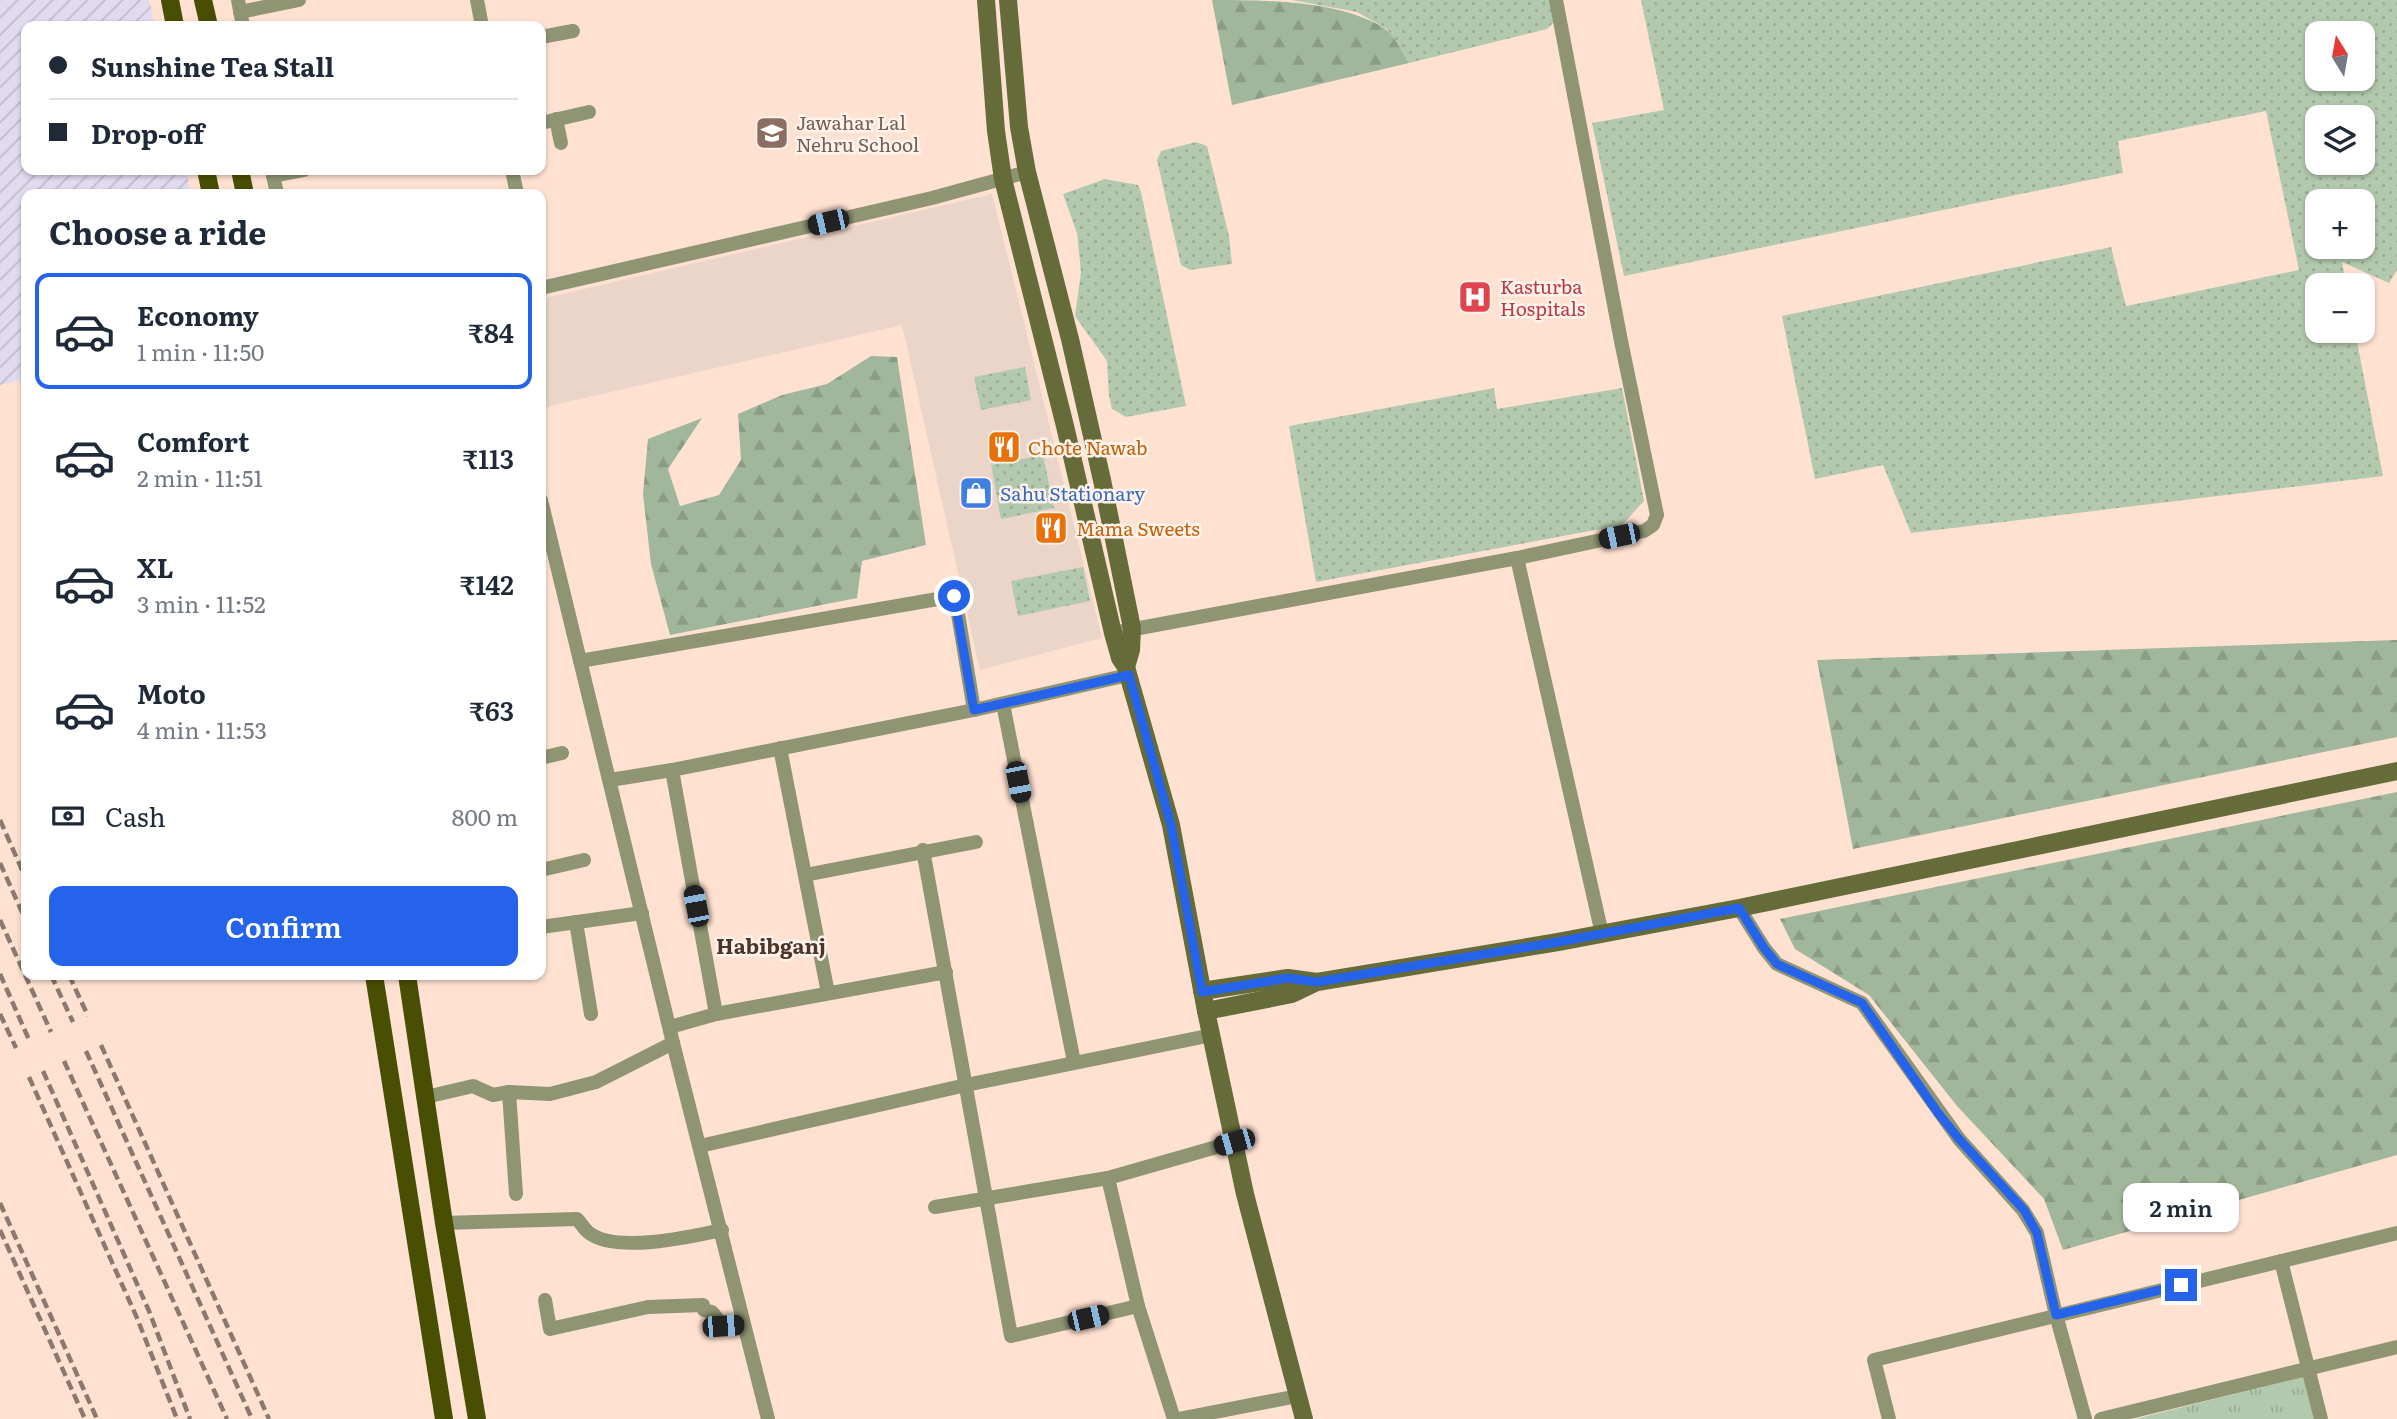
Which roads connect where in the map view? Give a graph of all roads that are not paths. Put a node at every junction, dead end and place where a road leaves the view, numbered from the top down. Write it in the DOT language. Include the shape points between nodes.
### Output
graph roads {
  1 [pos="170,0"];
  2 [pos="203,0"];
  3 [pos="299,0"];
  4 [pos="477,0"];
  5 [pos="986,0"];
  6 [pos="1008,0"];
  7 [pos="1556,0"];
  8 [pos="241,13"];
  9 [pos="174,21"];
  10 [pos="208,21"];
  11 [pos="481,21"];
  12 [pos="573,31"];
  13 [pos="546,36"];
  14 [pos="589,112"];
  15 [pos="556,119"];
  16 [pos="546,122"];
  17 [pos="561,143"];
  18 [pos="1027,172"];
  19 [pos="1003,179"];
  20 [pos="546,287"];
  21 [pos="1089,421"];
  22 [pos="1065,426"];
  23 [pos="546,521"];
  24 [pos="1517,558"];
  25 [pos="1132,628"];
  26 [pos="1113,633"];
  27 [pos="580,661"];
  28 [pos="1127,671"];
  29 [pos="1003,704"];
  30 [pos="974,710"];
  31 [pos="780,748"];
  32 [pos="562,753"];
  33 [pos="546,757"];
  34 [pos="672,770"];
  35 [pos="2397,771"];
  36 [pos="610,780"];
  37 [pos="976,842"];
  38 [pos="923,850"];
  39 [pos="584,860"];
  40 [pos="546,869"];
  41 [pos="805,875"];
  42 [pos="1739,908"];
  43 [pos="642,913"];
  44 [pos="576,922"];
  45 [pos="546,926"];
  46 [pos="1602,934"];
  47 [pos="946,972"];
  48 [pos="375,980"];
  49 [pos="408,980"];
  50 [pos="1317,982"];
  51 [pos="1202,992"];
  52 [pos="828,993"];
  53 [pos="1206,1011"];
  54 [pos="591,1014"];
  55 [pos="716,1014"];
  56 [pos="670,1027"];
  57 [pos="1212,1035"];
  58 [pos="673,1043"];
  59 [pos="1074,1062"];
  60 [pos="965,1085"];
  61 [pos="509,1092"];
  62 [pos="426,1097"];
  63 [pos="1234,1142"];
  64 [pos="700,1146"];
  65 [pos="1108,1178"];
  66 [pos="516,1194"];
  67 [pos="988,1198"];
  68 [pos="935,1207"];
  69 [pos="444,1223"];
  70 [pos="722,1230"];
  71 [pos="2397,1233"];
  72 [pos="2281,1261"];
  73 [pos="545,1300"];
  74 [pos="1139,1306"];
  75 [pos="2056,1315"];
  76 [pos="744,1325"];
  77 [pos="2397,1347"];
  78 [pos="2310,1368"];
  79 [pos="1298,1396"];
  80 [pos="444,1419"];
  81 [pos="477,1419"];
  82 [pos="768,1419"];
  83 [pos="1176,1419"];
  84 [pos="1304,1419"];
  85 [pos="1889,1419"];
  86 [pos="2085,1419"];
  87 [pos="2101,1419"];
  88 [pos="2321,1419"];
  1 -- 9 [label="main road"];
  2 -- 10 [label="main road"];
  3 -- 8 [label="street"];
  4 -- 11 [label="street"];
  5 -- 19 [label="main road"];
  6 -- 18 [label="main road"];
  7 -- 24 [label="street" via="1657,515 1644,531"];
  12 -- 13 [label="street"];
  14 -- 15 [label="street"];
  15 -- 16 [label="street"];
  15 -- 17 [label="street"];
  18 -- 19 [label="street"];
  18 -- 21 [label="main road"];
  19 -- 20 [label="street"];
  19 -- 22 [label="main road"];
  21 -- 22 [label="main road"];
  21 -- 25 [label="main road"];
  22 -- 26 [label="main road"];
  23 -- 27 [label="street"];
  24 -- 25 [label="street"];
  24 -- 46 [label="street"];
  25 -- 26 [label="street"];
  25 -- 28 [label="main road"];
  26 -- 28 [label="main road"];
  27 -- 30 [label="street" via="954,596"];
  27 -- 36 [label="street"];
  28 -- 29 [label="street"];
  28 -- 51 [label="main road" via="1171,825"];
  29 -- 30 [label="street"];
  29 -- 59 [label="street"];
  30 -- 31 [label="street"];
  31 -- 34 [label="street"];
  31 -- 41 [label="street"];
  32 -- 33 [label="street"];
  34 -- 36 [label="street"];
  34 -- 55 [label="street"];
  35 -- 42 [label="main road"];
  36 -- 43 [label="street"];
  37 -- 38 [label="street"];
  38 -- 41 [label="street"];
  38 -- 47 [label="street"];
  39 -- 40 [label="street"];
  41 -- 52 [label="street"];
  42 -- 46 [label="main road"];
  42 -- 75 [label="street" via="1777,964 1862,1003 1952,1131 2024,1210 2037,1233"];
  43 -- 44 [label="street"];
  43 -- 56 [label="street"];
  44 -- 45 [label="street"];
  44 -- 54 [label="street"];
  46 -- 50 [label="main road"];
  47 -- 52 [label="street"];
  47 -- 60 [label="street"];
  48 -- 80 [label="main road"];
  49 -- 62 [label="main road"];
  50 -- 51 [label="main road" via="1288,978"];
  50 -- 53 [label="main road" via="1292,994"];
  51 -- 53 [label="main road"];
  52 -- 55 [label="street"];
  53 -- 57 [label="main road"];
  55 -- 56 [label="street"];
  56 -- 58 [label="street"];
  57 -- 59 [label="street"];
  57 -- 63 [label="main road"];
  58 -- 61 [label="street" via="596,1082 550,1094"];
  58 -- 64 [label="street"];
  59 -- 60 [label="street"];
  60 -- 64 [label="street"];
  60 -- 67 [label="street"];
  61 -- 62 [label="street" via="493,1096 473,1086"];
  61 -- 66 [label="street"];
  62 -- 69 [label="main road"];
  63 -- 65 [label="street"];
  63 -- 79 [label="main road"];
  64 -- 70 [label="street"];
  65 -- 67 [label="street"];
  65 -- 74 [label="street"];
  67 -- 68 [label="street"];
  67 -- 74 [label="street" via="1012,1336"];
  69 -- 70 [label="street" via="578,1219 589,1233 617,1242 670,1241"];
  69 -- 81 [label="main road"];
  70 -- 76 [label="street"];
  71 -- 72 [label="street"];
  72 -- 75 [label="street"];
  72 -- 78 [label="street"];
  73 -- 76 [label="street" via="550,1329 648,1307 703,1305 723,1326"];
  74 -- 83 [label="street"];
  75 -- 85 [label="street" via="1874,1360"];
  75 -- 86 [label="street"];
  76 -- 82 [label="street"];
  77 -- 78 [label="street"];
  78 -- 87 [label="street"];
  78 -- 88 [label="street"];
  79 -- 83 [label="street"];
  79 -- 84 [label="main road"];
}
